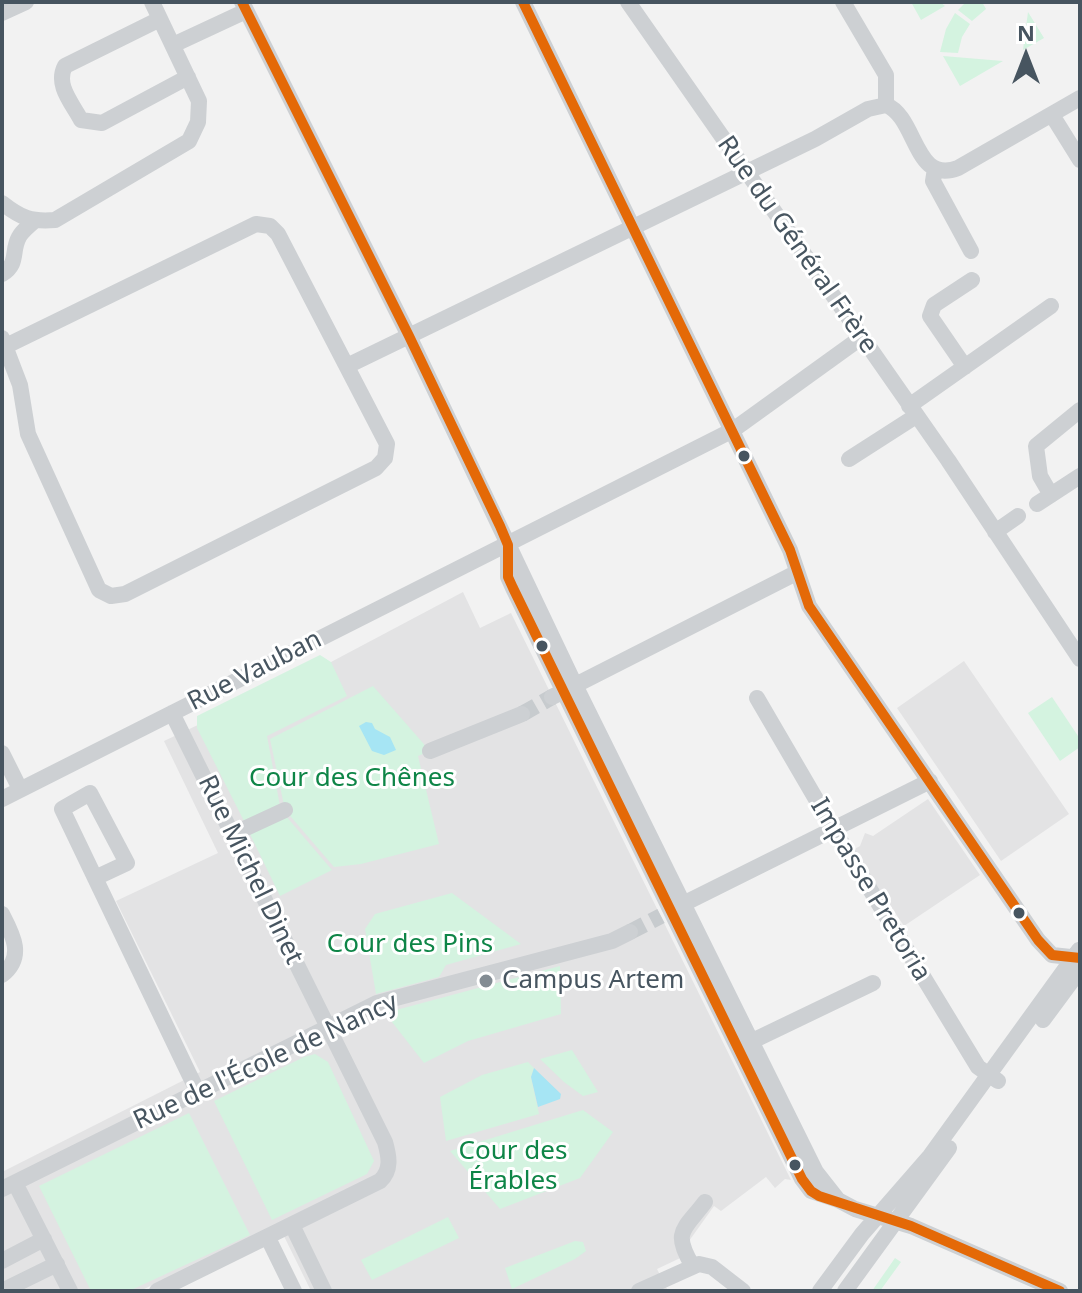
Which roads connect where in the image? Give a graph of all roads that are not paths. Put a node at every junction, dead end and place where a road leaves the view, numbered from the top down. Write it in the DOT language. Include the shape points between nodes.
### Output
graph roads {
  1 [pos="26,2"];
  2 [pos="152,2"];
  3 [pos="523,2"];
  4 [pos="628,2"];
  5 [pos="843,2"];
  6 [pos="244,6"];
  7 [pos="2,13"];
  8 [pos="160,19"];
  9 [pos="173,45"];
  10 [pos="188,77"];
  11 [pos="1080,98"];
  12 [pos="886,105"];
  13 [pos="1052,115"];
  14 [pos="1080,160"];
  15 [pos="941,170"];
  16 [pos="747,172"];
  17 [pos="2,203"];
  18 [pos="34,221"];
  19 [pos="633,226"];
  20 [pos="971,251"];
  21 [pos="2,274"];
  22 [pos="972,280"];
  23 [pos="1051,306"];
  24 [pos="409,336"];
  25 [pos="862,337"];
  26 [pos="4,342"];
  27 [pos="347,366"];
  28 [pos="965,367"];
  29 [pos="1080,410"];
  30 [pos="913,411"];
  31 [pos="733,430"];
  32 [pos="849,459"];
  33 [pos="1080,476"];
  34 [pos="1018,516"];
  35 [pos="995,532"];
  36 [pos="508,545"];
  37 [pos="796,573"];
  38 [pos="1080,659"];
  39 [pos="563,691"];
  40 [pos="757,698"];
  41 [pos="172,713"];
  42 [pos="522,714"];
  43 [pos="430,751"];
  44 [pos="2,753"];
  45 [pos="930,781"];
  46 [pos="20,789"];
  47 [pos="2,799"];
  48 [pos="285,810"];
  49 [pos="834,830"];
  50 [pos="233,834"];
  51 [pos="95,878"];
  52 [pos="672,910"];
  53 [pos="2,914"];
  54 [pos="630,932"];
  55 [pos="513,956"];
  56 [pos="1079,958"];
  57 [pos="2,975"];
  58 [pos="873,983"];
  59 [pos="448,984"];
  60 [pos="327,1028"];
  61 [pos="740,1047"];
  62 [pos="994,1078"];
  63 [pos="198,1092"];
  64 [pos="8,1186"];
  65 [pos="705,1202"];
  66 [pos="879,1216"];
  67 [pos="896,1221"];
  68 [pos="292,1225"];
  69 [pos="268,1238"];
  70 [pos="44,1239"];
  71 [pos="2,1261"];
  72 [pos="57,1264"];
  73 [pos="692,1265"];
  74 [pos="2,1291"];
  75 [pos="70,1291"];
  76 [pos="157,1291"];
  77 [pos="294,1291"];
  78 [pos="324,1291"];
  79 [pos="639,1291"];
  80 [pos="743,1291"];
  81 [pos="820,1291"];
  82 [pos="845,1291"];
  83 [pos="1060,1291"];
  1 -- 7 [label="street"];
  2 -- 8 [label="street"];
  3 -- 19 [label="street"];
  4 -- 16 [label="street, Rue du Général Frère"];
  5 -- 12 [label="street" via="886,75"];
  6 -- 9 [label="street"];
  6 -- 24 [label="street"];
  8 -- 9 [label="street"];
  8 -- 10 [label="street" via="65,66 62,85 81,120 102,123"];
  9 -- 10 [label="street"];
  10 -- 18 [label="street" via="199,101 198,122 189,141 55,220"];
  11 -- 13 [label="street"];
  12 -- 15 [label="street" via="898,112 926,162"];
  12 -- 16 [label="street" via="868,109"];
  13 -- 14 [label="street"];
  13 -- 15 [label="street" via="958,168"];
  15 -- 20 [label="street" via="933,181"];
  16 -- 19 [label="street"];
  16 -- 25 [label="street, Rue du Général Frère"];
  17 -- 18 [label="street"];
  18 -- 21 [label="street" via="17,241 10,270"];
  19 -- 24 [label="street"];
  19 -- 31 [label="street"];
  22 -- 28 [label="street" via="934,305 930,316"];
  23 -- 28 [label="street"];
  24 -- 27 [label="street"];
  24 -- 36 [label="street"];
  25 -- 30 [label="street, Rue du Général Frère"];
  25 -- 31 [label="street, Rue Vauban"];
  26 -- 27 [label="street" via="256,224 278,234"];
  26 -- 27 [label="street" via="20,385 28,434 99,590 111,596 125,594 376,468 385,458 387,444"];
  28 -- 30 [label="street"];
  29 -- 33 [label="street" via="1036,446 1044,500"];
  30 -- 32 [label="street"];
  30 -- 35 [label="street, Rue du Général Frère"];
  31 -- 36 [label="street, Rue Vauban"];
  31 -- 37 [label="street"];
  34 -- 35 [label="street"];
  35 -- 38 [label="street, Rue du Général Frère"];
  36 -- 39 [label="street"];
  36 -- 41 [label="street, Rue Vauban"];
  37 -- 39 [label="street"];
  37 -- 45 [label="street" via="809,606"];
  39 -- 52 [label="street"];
  40 -- 49 [label="street, Impasse Pretoria"];
  41 -- 46 [label="street, Rue Vauban"];
  41 -- 50 [label="street, Rue Michel Dinet"];
  42 -- 43 [label="street"];
  44 -- 46 [label="street"];
  45 -- 49 [label="street"];
  45 -- 56 [label="street" via="1038,940 1052,955"];
  46 -- 47 [label="street, Rue Vauban"];
  48 -- 50 [label="street"];
  49 -- 52 [label="street"];
  49 -- 62 [label="street, Impasse Pretoria" via="978,1067"];
  50 -- 60 [label="street, Rue Michel Dinet"];
  51 -- 51 [label="street" via="62,809 90,793 127,863"];
  51 -- 63 [label="street"];
  52 -- 61 [label="street"];
  53 -- 57 [label="street" via="16,954"];
  54 -- 59 [label="street, Rue de l'École de Nancy"];
  55 -- 59 [label="street" via="454,973"];
  56 -- 62 [label="street"];
  58 -- 61 [label="street"];
  59 -- 60 [label="street, Rue de l'École de Nancy" via="377,1003"];
  60 -- 63 [label="street, Rue de l'École de Nancy"];
  60 -- 68 [label="street, Rue Michel Dinet" via="385,1142 388,1170 380,1181"];
  61 -- 66 [label="street" via="838,1200"];
  62 -- 66 [label="street"];
  62 -- 67 [label="street"];
  63 -- 64 [label="street, Rue de l'École de Nancy"];
  64 -- 70 [label="street"];
  65 -- 73 [label="street" via="680,1241"];
  66 -- 67 [label="street"];
  66 -- 81 [label="street"];
  67 -- 82 [label="street"];
  67 -- 83 [label="street"];
  68 -- 69 [label="street"];
  68 -- 78 [label="street"];
  69 -- 76 [label="street"];
  69 -- 77 [label="street"];
  70 -- 71 [label="street"];
  70 -- 72 [label="street"];
  72 -- 74 [label="street"];
  72 -- 75 [label="street"];
  73 -- 79 [label="street"];
  73 -- 80 [label="street" via="712,1267"];
}
